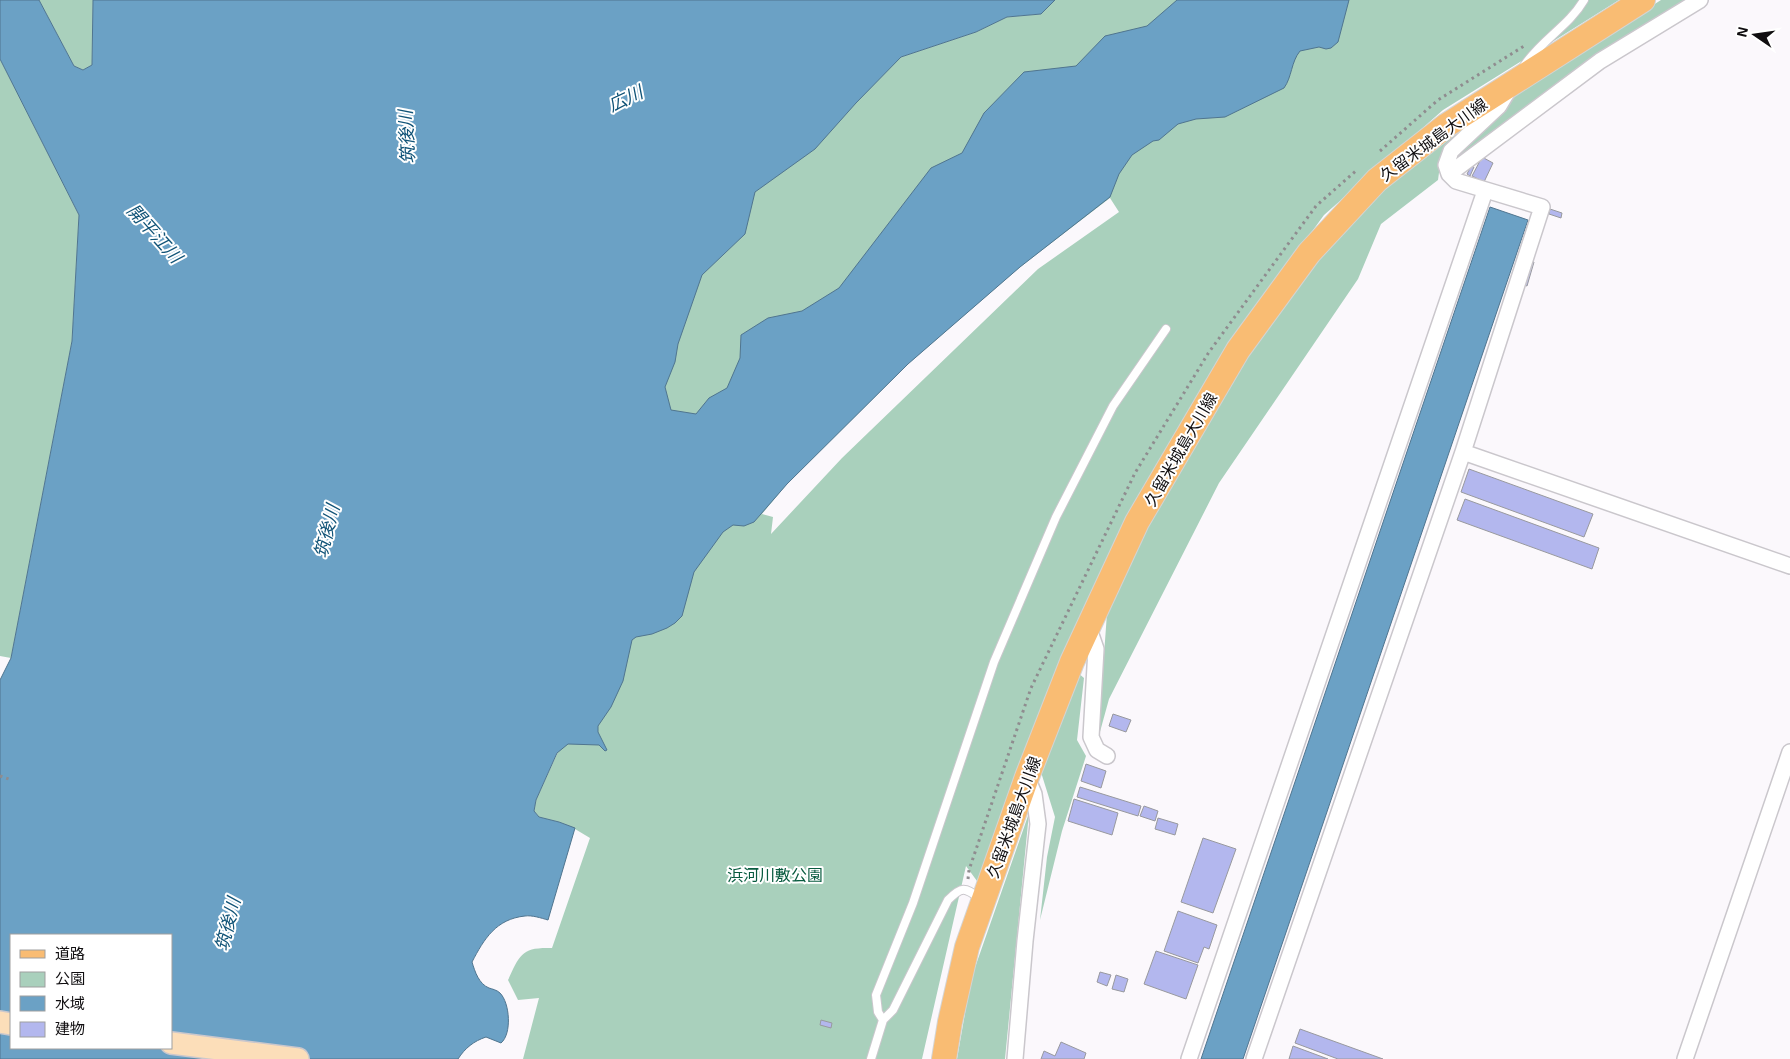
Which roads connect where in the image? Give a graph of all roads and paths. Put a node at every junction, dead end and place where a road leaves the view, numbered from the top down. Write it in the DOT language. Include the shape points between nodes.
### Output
graph roads {
  1 [pos="1584,0"];
  2 [pos="1643,0"];
  3 [pos="1700,0"];
  4 [pos="1513,83"];
  5 [pos="1449,174"];
  6 [pos="1485,190"];
  7 [pos="1166,330"];
  8 [pos="1463,452"];
  9 [pos="1790,566"];
  10 [pos="1088,626"];
  11 [pos="1790,752"];
  12 [pos="1108,756"];
  13 [pos="0,776"];
  14 [pos="1027,777"];
  15 [pos="12,780"];
  16 [pos="983,900"];
  17 [pos="883,1020"];
  18 [pos="172,1043"];
  19 [pos="298,1059"];
  20 [pos="871,1059"];
  21 [pos="944,1059"];
  22 [pos="1015,1059"];
  23 [pos="1189,1059"];
  24 [pos="1254,1059"];
  25 [pos="1685,1059"];
  1 -- 4 [label="lane" via="1577,12 1533,52"];
  2 -- 4 [label="main road, 久留米城島大川線"];
  3 -- 5 [label="street" via="1600,61"];
  4 -- 5 [label="street" via="1499,106 1451,150 1446,164"];
  4 -- 10 [label="main road, 久留米城島大川線" via="1447,125 1377,180 1309,252 1238,350 1137,522"];
  5 -- 6 [label="street" via="1456,180"];
  6 -- 8 [label="street" via="1542,207"];
  6 -- 23 [label="street"];
  7 -- 17 [label="lane" via="1113,406 1056,517 994,662 913,902 876,995 878,1012"];
  8 -- 9 [label="street"];
  8 -- 24 [label="street"];
  10 -- 12 [label="street" via="1096,649 1091,737 1097,750"];
  10 -- 14 [label="main road, 久留米城島大川線"];
  11 -- 25 [label="street"];
  13 -- 15 [label="path"];
  14 -- 16 [label="main road, 久留米城島大川線"];
  14 -- 22 [label="street" via="1034,794 1038,824 1024,941"];
  16 -- 17 [label="lane" via="966,889 958,890 948,900 893,1010"];
  16 -- 21 [label="main road, 久留米城島大川線" via="967,946"];
  17 -- 20 [label="lane"];
  18 -- 19 [label="main road"];
}
